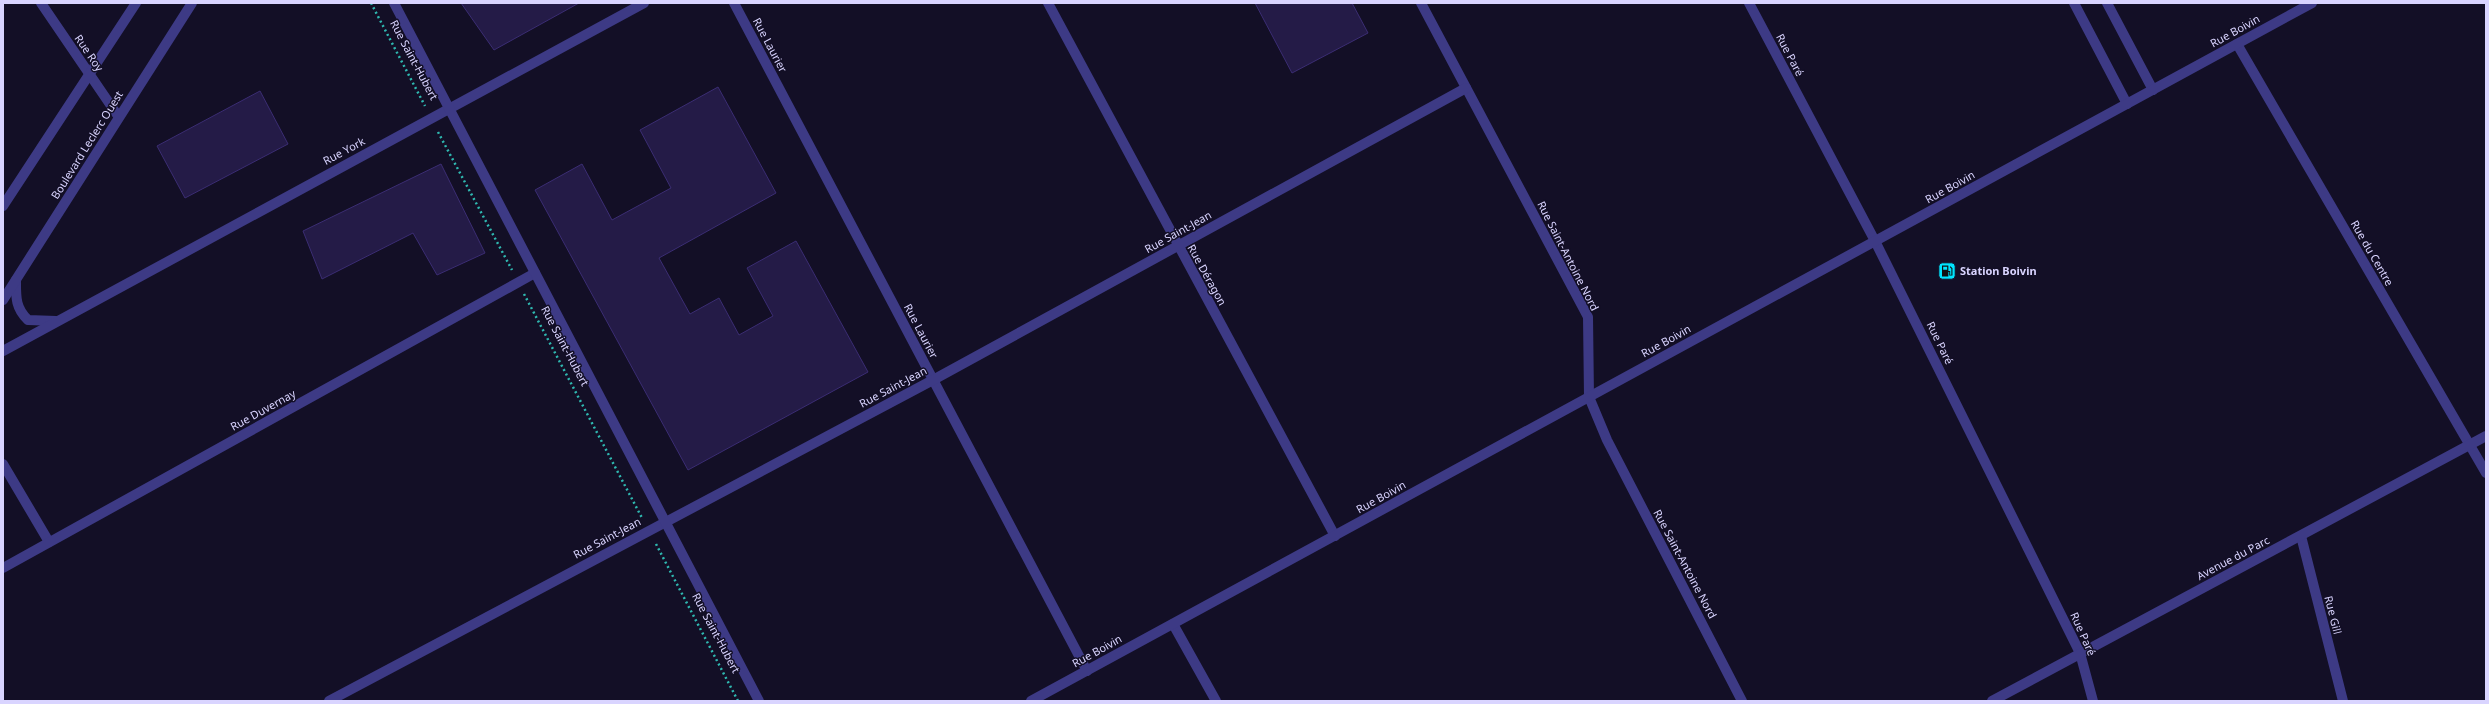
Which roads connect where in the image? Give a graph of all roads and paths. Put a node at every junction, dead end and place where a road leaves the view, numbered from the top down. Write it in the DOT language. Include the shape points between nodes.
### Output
graph roads {
  1 [pos="41,3"];
  2 [pos="136,3"];
  3 [pos="192,3"];
  4 [pos="371,3"];
  5 [pos="394,3"];
  6 [pos="644,3"];
  7 [pos="734,3"];
  8 [pos="1048,3"];
  9 [pos="1421,3"];
  10 [pos="1749,3"];
  11 [pos="2074,3"];
  12 [pos="2107,3"];
  13 [pos="2312,3"];
  14 [pos="2237,44"];
  15 [pos="90,75"];
  16 [pos="1466,88"];
  17 [pos="2153,90"];
  18 [pos="2127,104"];
  19 [pos="449,108"];
  20 [pos="118,116"];
  21 [pos="431,118"];
  22 [pos="3,206"];
  23 [pos="1876,241"];
  24 [pos="1177,246"];
  25 [pos="535,273"];
  26 [pos="16,280"];
  27 [pos="518,282"];
  28 [pos="3,300"];
  29 [pos="56,321"];
  30 [pos="3,350"];
  31 [pos="933,380"];
  32 [pos="1589,397"];
  33 [pos="2486,436"];
  34 [pos="2470,445"];
  35 [pos="3,464"];
  36 [pos="2486,473"];
  37 [pos="665,520"];
  38 [pos="648,529"];
  39 [pos="1335,536"];
  40 [pos="2301,536"];
  41 [pos="50,542"];
  42 [pos="3,568"];
  43 [pos="1173,624"];
  44 [pos="2080,653"];
  45 [pos="1086,671"];
  46 [pos="329,701"];
  47 [pos="738,701"];
  48 [pos="759,701"];
  49 [pos="1031,701"];
  50 [pos="1216,701"];
  51 [pos="1742,701"];
  52 [pos="1992,701"];
  53 [pos="2093,701"];
  54 [pos="2343,701"];
  1 -- 15 [label="street, Rue Roy"];
  2 -- 15 [label="street"];
  3 -- 20 [label="street, Boulevard Leclerc Ouest"];
  4 -- 21 [label="path, Rue Saint-Hubert"];
  5 -- 19 [label="street, Rue Saint-Hubert"];
  6 -- 19 [label="street, Rue York"];
  7 -- 31 [label="street, Rue Laurier"];
  8 -- 24 [label="street, Rue Déragon"];
  9 -- 16 [label="street, Rue Saint-Antoine Nord"];
  10 -- 23 [label="street, Rue Paré"];
  11 -- 18 [label="street"];
  12 -- 17 [label="street"];
  13 -- 14 [label="street, Rue Boivin"];
  14 -- 17 [label="street, Rue Boivin"];
  14 -- 34 [label="street, Rue du Centre"];
  15 -- 20 [label="street, Rue Roy"];
  15 -- 22 [label="street"];
  16 -- 24 [label="street, Rue Saint-Jean"];
  16 -- 32 [label="street, Rue Saint-Antoine Nord" via="1588,317"];
  17 -- 18 [label="street, Rue Boivin"];
  18 -- 23 [label="street, Rue Boivin"];
  19 -- 21 [label="street, Rue York"];
  19 -- 25 [label="street, Rue Saint-Hubert"];
  20 -- 26 [label="street, Boulevard Leclerc Ouest"];
  21 -- 27 [label="path, Rue Saint-Hubert"];
  21 -- 29 [label="street, Rue York"];
  23 -- 32 [label="street, Rue Boivin"];
  23 -- 44 [label="street, Rue Paré"];
  24 -- 31 [label="street, Rue Saint-Jean"];
  24 -- 39 [label="street, Rue Déragon"];
  25 -- 27 [label="street, Rue Duvernay"];
  25 -- 37 [label="street, Rue Saint-Hubert"];
  26 -- 28 [label="street, Boulevard Leclerc Ouest"];
  26 -- 29 [label="street" via="16,299 20,312 28,320"];
  27 -- 38 [label="path, Rue Saint-Hubert"];
  27 -- 41 [label="street, Rue Duvernay"];
  29 -- 30 [label="street, Rue York"];
  31 -- 37 [label="street, Rue Saint-Jean"];
  31 -- 45 [label="street, Rue Laurier"];
  32 -- 39 [label="street, Rue Boivin"];
  32 -- 51 [label="street, Rue Saint-Antoine Nord" via="1607,440"];
  33 -- 34 [label="street, Avenue du Parc"];
  34 -- 36 [label="street, Rue du Centre"];
  34 -- 40 [label="street, Avenue du Parc"];
  35 -- 41 [label="street"];
  37 -- 38 [label="street, Rue Saint-Jean"];
  37 -- 48 [label="street, Rue Saint-Hubert"];
  38 -- 46 [label="street, Rue Saint-Jean"];
  38 -- 47 [label="path, Rue Saint-Hubert"];
  39 -- 43 [label="street, Rue Boivin"];
  40 -- 44 [label="street, Avenue du Parc"];
  40 -- 54 [label="street, Rue Gill"];
  41 -- 42 [label="street, Rue Duvernay"];
  43 -- 45 [label="street, Rue Boivin"];
  43 -- 50 [label="street"];
  44 -- 52 [label="street, Avenue du Parc"];
  44 -- 53 [label="street, Rue Paré"];
  45 -- 49 [label="street, Rue Boivin"];
}
